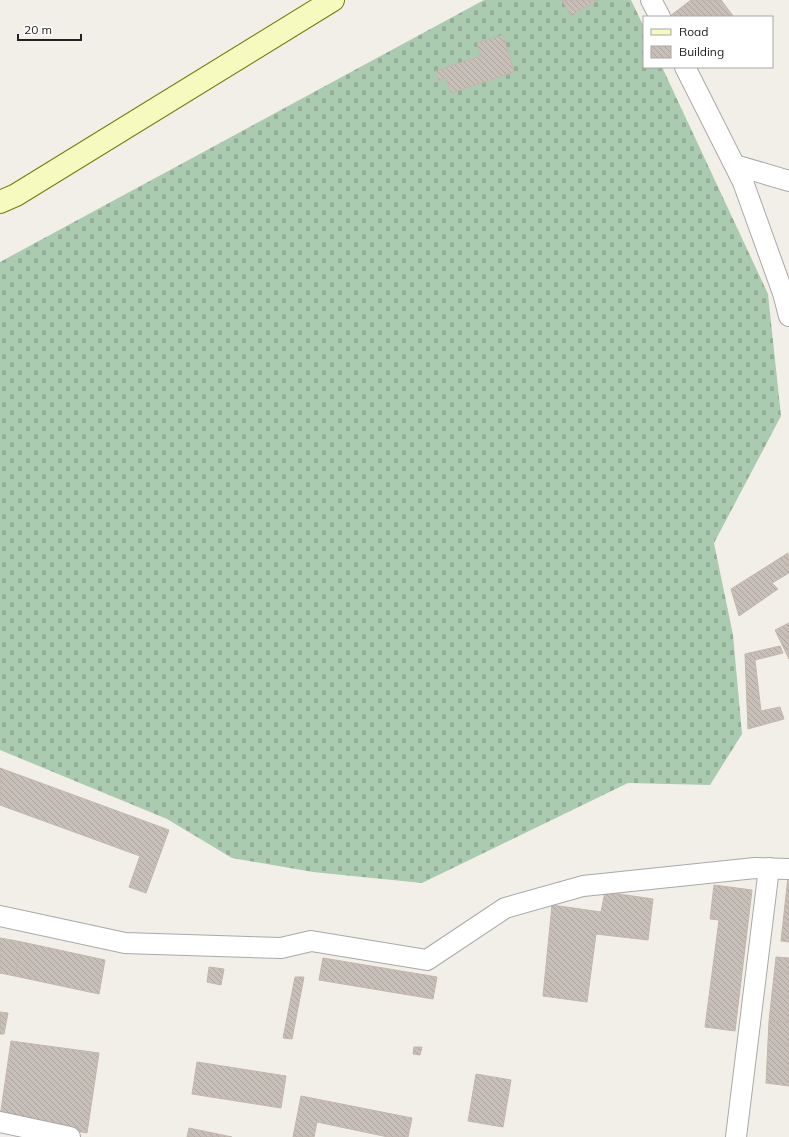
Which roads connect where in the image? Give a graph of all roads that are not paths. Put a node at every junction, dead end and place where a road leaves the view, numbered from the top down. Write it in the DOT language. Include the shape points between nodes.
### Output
graph roads {
  1 [pos="333,0"];
  2 [pos="651,0"];
  3 [pos="659,16"];
  4 [pos="686,68"];
  5 [pos="735,165"];
  6 [pos="789,181"];
  7 [pos="0,202"];
  8 [pos="789,316"];
  9 [pos="769,868"];
  10 [pos="789,869"];
  11 [pos="0,916"];
  12 [pos="0,1122"];
  13 [pos="70,1137"];
  14 [pos="736,1137"];
  1 -- 7 [label="main road" via="16,195"];
  2 -- 3 [label="street"];
  4 -- 5 [label="street"];
  5 -- 6 [label="street"];
  5 -- 8 [label="street" via="783,293"];
  9 -- 10 [label="street"];
  9 -- 11 [label="street" via="583,886 505,908 427,960 311,941 281,948 125,943"];
  9 -- 14 [label="street"];
  12 -- 13 [label="street"];
}
